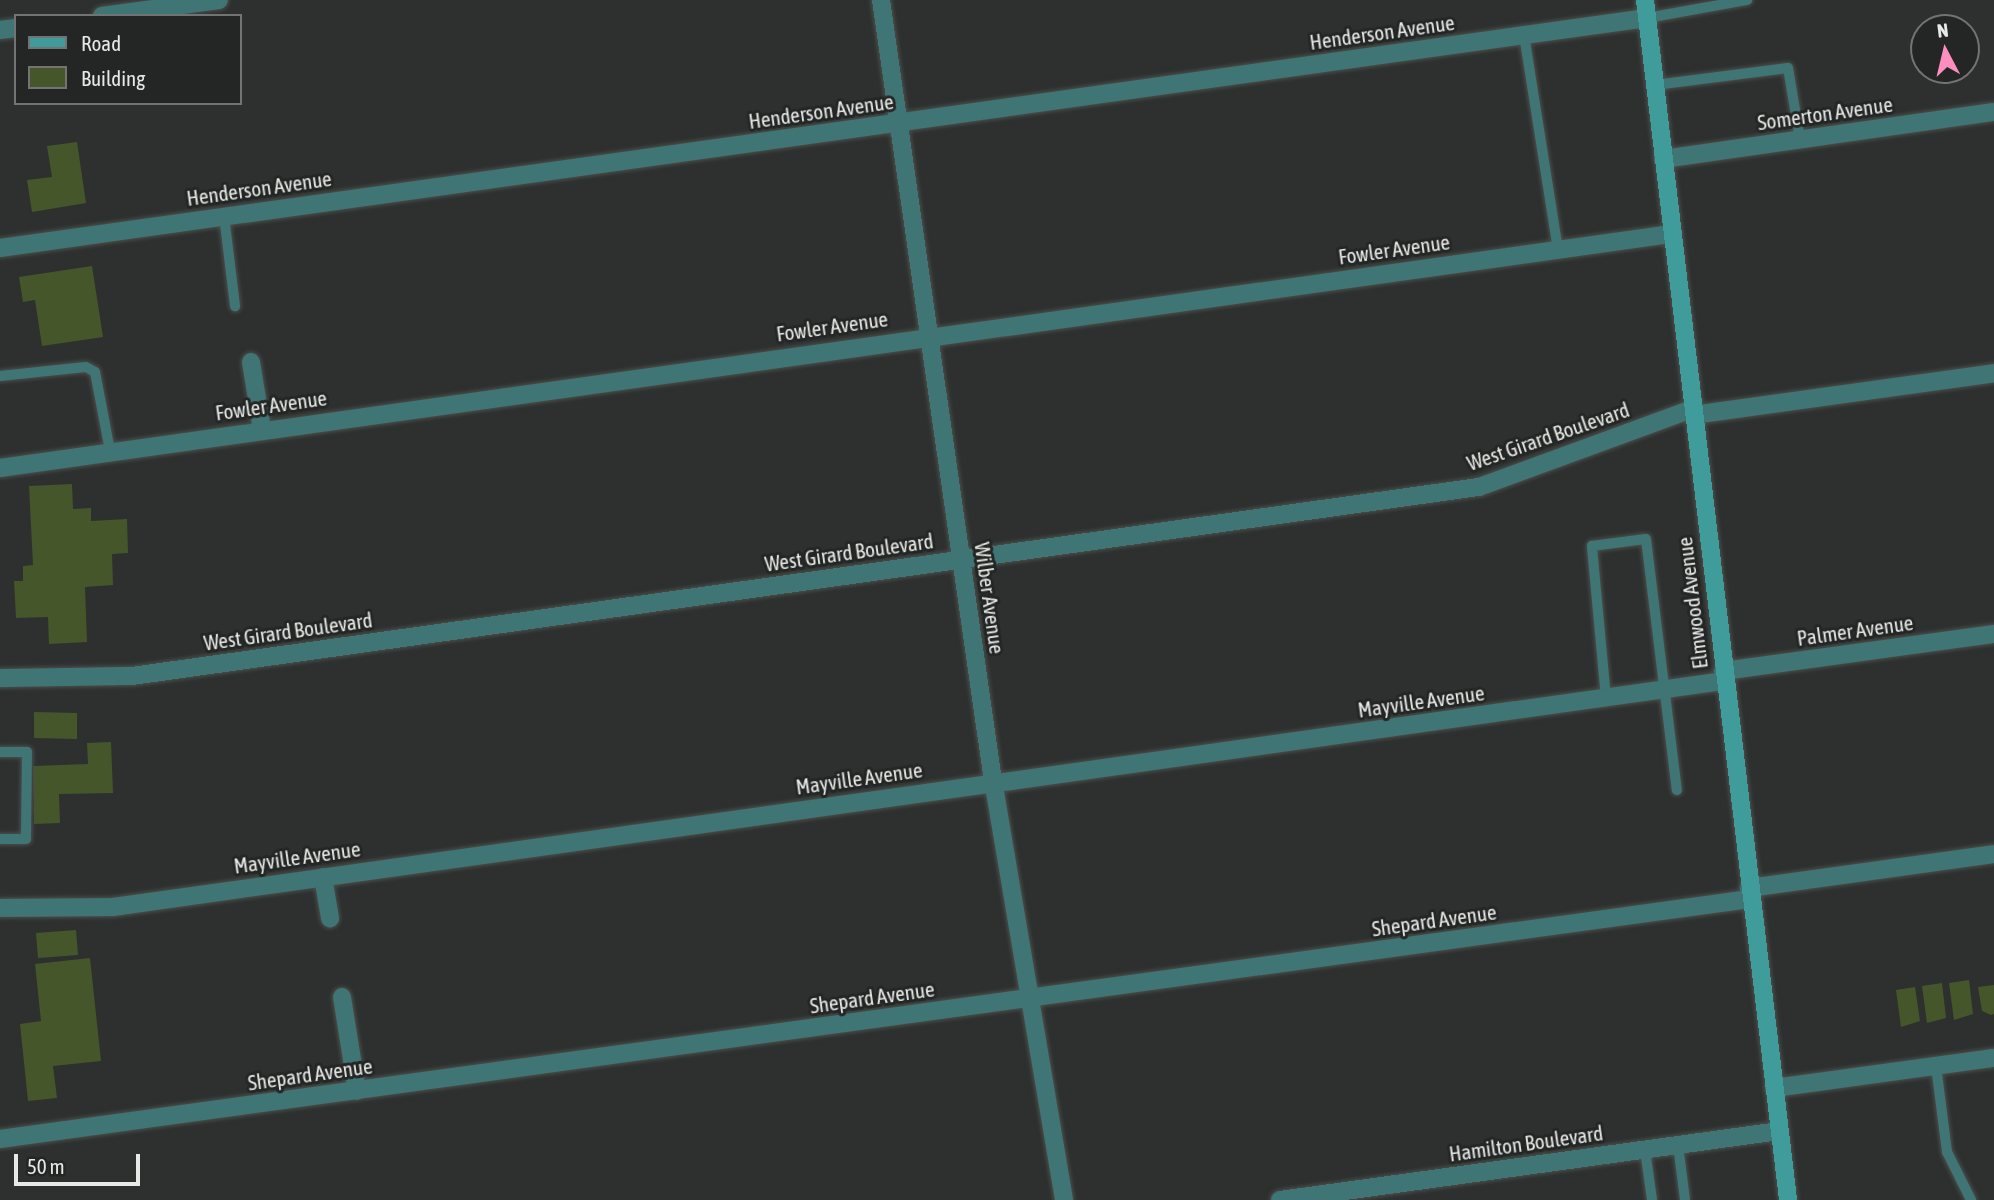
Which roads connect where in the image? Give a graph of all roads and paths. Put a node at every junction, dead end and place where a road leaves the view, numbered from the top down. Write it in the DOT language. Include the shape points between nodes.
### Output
graph roads {
  1 [pos="219,0"];
  2 [pos="881,0"];
  3 [pos="1747,0"];
  4 [pos="1646,9"];
  5 [pos="117,14"];
  6 [pos="1524,35"];
  7 [pos="1655,85"];
  8 [pos="1994,112"];
  9 [pos="898,123"];
  10 [pos="1800,139"];
  11 [pos="1663,159"];
  12 [pos="224,216"];
  13 [pos="1672,234"];
  14 [pos="0,248"];
  15 [pos="1558,250"];
  16 [pos="235,306"];
  17 [pos="930,336"];
  18 [pos="251,362"];
  19 [pos="1994,373"];
  20 [pos="0,376"];
  21 [pos="1693,412"];
  22 [pos="262,429"];
  23 [pos="110,451"];
  24 [pos="0,468"];
  25 [pos="962,559"];
  26 [pos="1994,634"];
  27 [pos="1723,676"];
  28 [pos="0,678"];
  29 [pos="1665,689"];
  30 [pos="1606,698"];
  31 [pos="0,751"];
  32 [pos="994,782"];
  33 [pos="1677,790"];
  34 [pos="0,839"];
  35 [pos="1994,854"];
  36 [pos="323,877"];
  37 [pos="1749,894"];
  38 [pos="0,908"];
  39 [pos="330,918"];
  40 [pos="342,997"];
  41 [pos="1032,998"];
  42 [pos="1994,1058"];
  43 [pos="1936,1066"];
  44 [pos="1774,1088"];
  45 [pos="357,1091"];
  46 [pos="1779,1131"];
  47 [pos="0,1139"];
  48 [pos="1678,1145"];
  49 [pos="1645,1150"];
  50 [pos="1064,1200"];
  51 [pos="1280,1200"];
  52 [pos="1652,1200"];
  53 [pos="1685,1200"];
  54 [pos="1788,1200"];
  55 [pos="1971,1200"];
  1 -- 5 [label="street"];
  2 -- 9 [label="street, Wilber Avenue"];
  3 -- 4 [label="lane"];
  4 -- 6 [label="street, Henderson Avenue"];
  4 -- 7 [label="street, Elmwood Avenue"];
  6 -- 9 [label="street, Henderson Avenue"];
  6 -- 15 [label="lane"];
  7 -- 10 [label="lane" via="1788,68"];
  7 -- 11 [label="street, Elmwood Avenue"];
  8 -- 10 [label="street, Somerton Avenue"];
  9 -- 12 [label="street, Henderson Avenue"];
  9 -- 17 [label="street, Wilber Avenue"];
  10 -- 11 [label="street, Somerton Avenue"];
  11 -- 13 [label="street, Elmwood Avenue"];
  12 -- 14 [label="street, Henderson Avenue"];
  12 -- 16 [label="lane"];
  13 -- 15 [label="street, Fowler Avenue"];
  13 -- 21 [label="street, Elmwood Avenue"];
  15 -- 17 [label="street, Fowler Avenue"];
  17 -- 22 [label="street, Fowler Avenue"];
  17 -- 25 [label="street, Wilber Avenue"];
  18 -- 22 [label="street"];
  19 -- 21 [label="street, West Girard Boulevard"];
  20 -- 23 [label="lane" via="86,367 95,372"];
  21 -- 25 [label="street, West Girard Boulevard" via="1479,487"];
  21 -- 27 [label="street, Elmwood Avenue"];
  22 -- 23 [label="street, Fowler Avenue"];
  23 -- 24 [label="street, Fowler Avenue"];
  25 -- 28 [label="street, West Girard Boulevard" via="132,676"];
  25 -- 32 [label="street, Wilber Avenue"];
  26 -- 27 [label="street, Palmer Avenue"];
  27 -- 29 [label="street, Mayville Avenue"];
  27 -- 37 [label="street, Elmwood Avenue"];
  29 -- 30 [label="street, Mayville Avenue"];
  29 -- 30 [label="lane" via="1646,539 1592,546"];
  29 -- 33 [label="lane"];
  30 -- 32 [label="street, Mayville Avenue"];
  31 -- 34 [label="lane" via="27,752 26,839"];
  32 -- 36 [label="street, Mayville Avenue"];
  32 -- 41 [label="street, Wilber Avenue"];
  35 -- 37 [label="street, Shepard Avenue"];
  36 -- 38 [label="street, Mayville Avenue" via="113,907"];
  36 -- 39 [label="street"];
  37 -- 41 [label="street, Shepard Avenue"];
  37 -- 44 [label="street, Elmwood Avenue"];
  40 -- 45 [label="street"];
  41 -- 45 [label="street, Shepard Avenue"];
  41 -- 50 [label="street, Wilber Avenue"];
  42 -- 43 [label="street"];
  43 -- 44 [label="street"];
  43 -- 55 [label="lane" via="1947,1152"];
  44 -- 46 [label="street, Elmwood Avenue"];
  45 -- 47 [label="street, Shepard Avenue"];
  46 -- 48 [label="street, Hamilton Boulevard"];
  46 -- 54 [label="street, Elmwood Avenue"];
  48 -- 49 [label="street, Hamilton Boulevard"];
  48 -- 53 [label="lane"];
  49 -- 51 [label="street, Hamilton Boulevard"];
  49 -- 52 [label="lane"];
}
